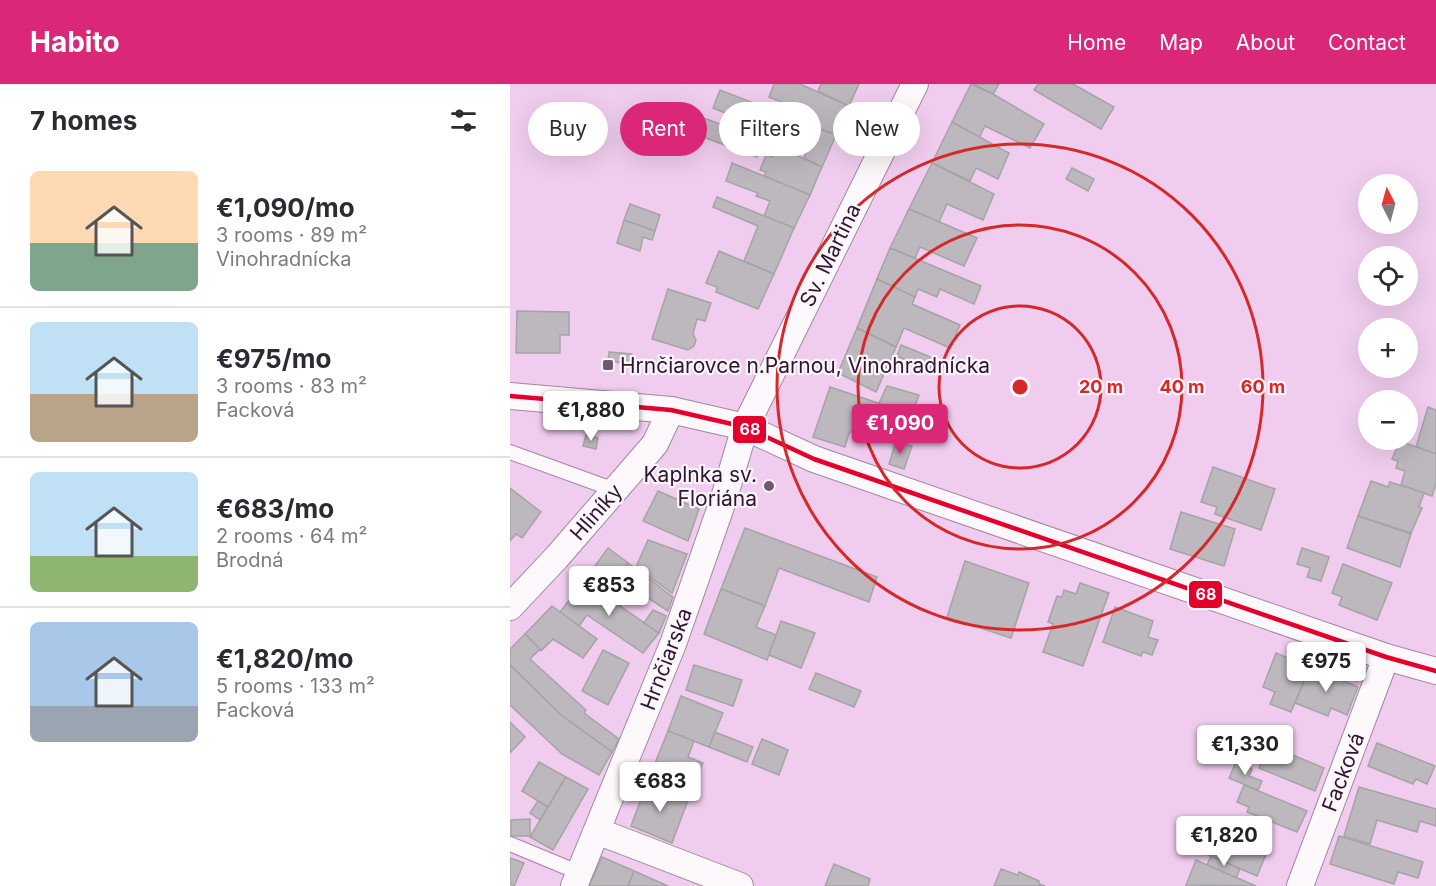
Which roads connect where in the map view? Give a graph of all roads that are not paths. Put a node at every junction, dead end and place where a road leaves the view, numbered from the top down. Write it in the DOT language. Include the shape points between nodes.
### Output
graph roads {
  1 [pos="915,84"];
  2 [pos="510,396"];
  3 [pos="670,410"];
  4 [pos="745,427"];
  5 [pos="510,452"];
  6 [pos="615,490"];
  7 [pos="510,607"];
  8 [pos="1386,657"];
  9 [pos="1436,671"];
  10 [pos="597,831"];
  11 [pos="510,844"];
  12 [pos="577,879"];
  13 [pos="740,886"];
  14 [pos="1300,886"];
  1 -- 4 [label="street, Sv. Martina"];
  2 -- 3 [label="street"];
  3 -- 4 [label="street"];
  3 -- 6 [label="street, Hliníky" via="654,444"];
  4 -- 8 [label="street" via="814,459"];
  4 -- 10 [label="street, Hrnčiarska" via="673,644"];
  5 -- 6 [label="lane"];
  6 -- 7 [label="street, Hliníky"];
  8 -- 9 [label="street"];
  8 -- 14 [label="street, Facková"];
  10 -- 12 [label="street, Hrnčiarska"];
  10 -- 13 [label="street"];
  11 -- 12 [label="lane"];
}
